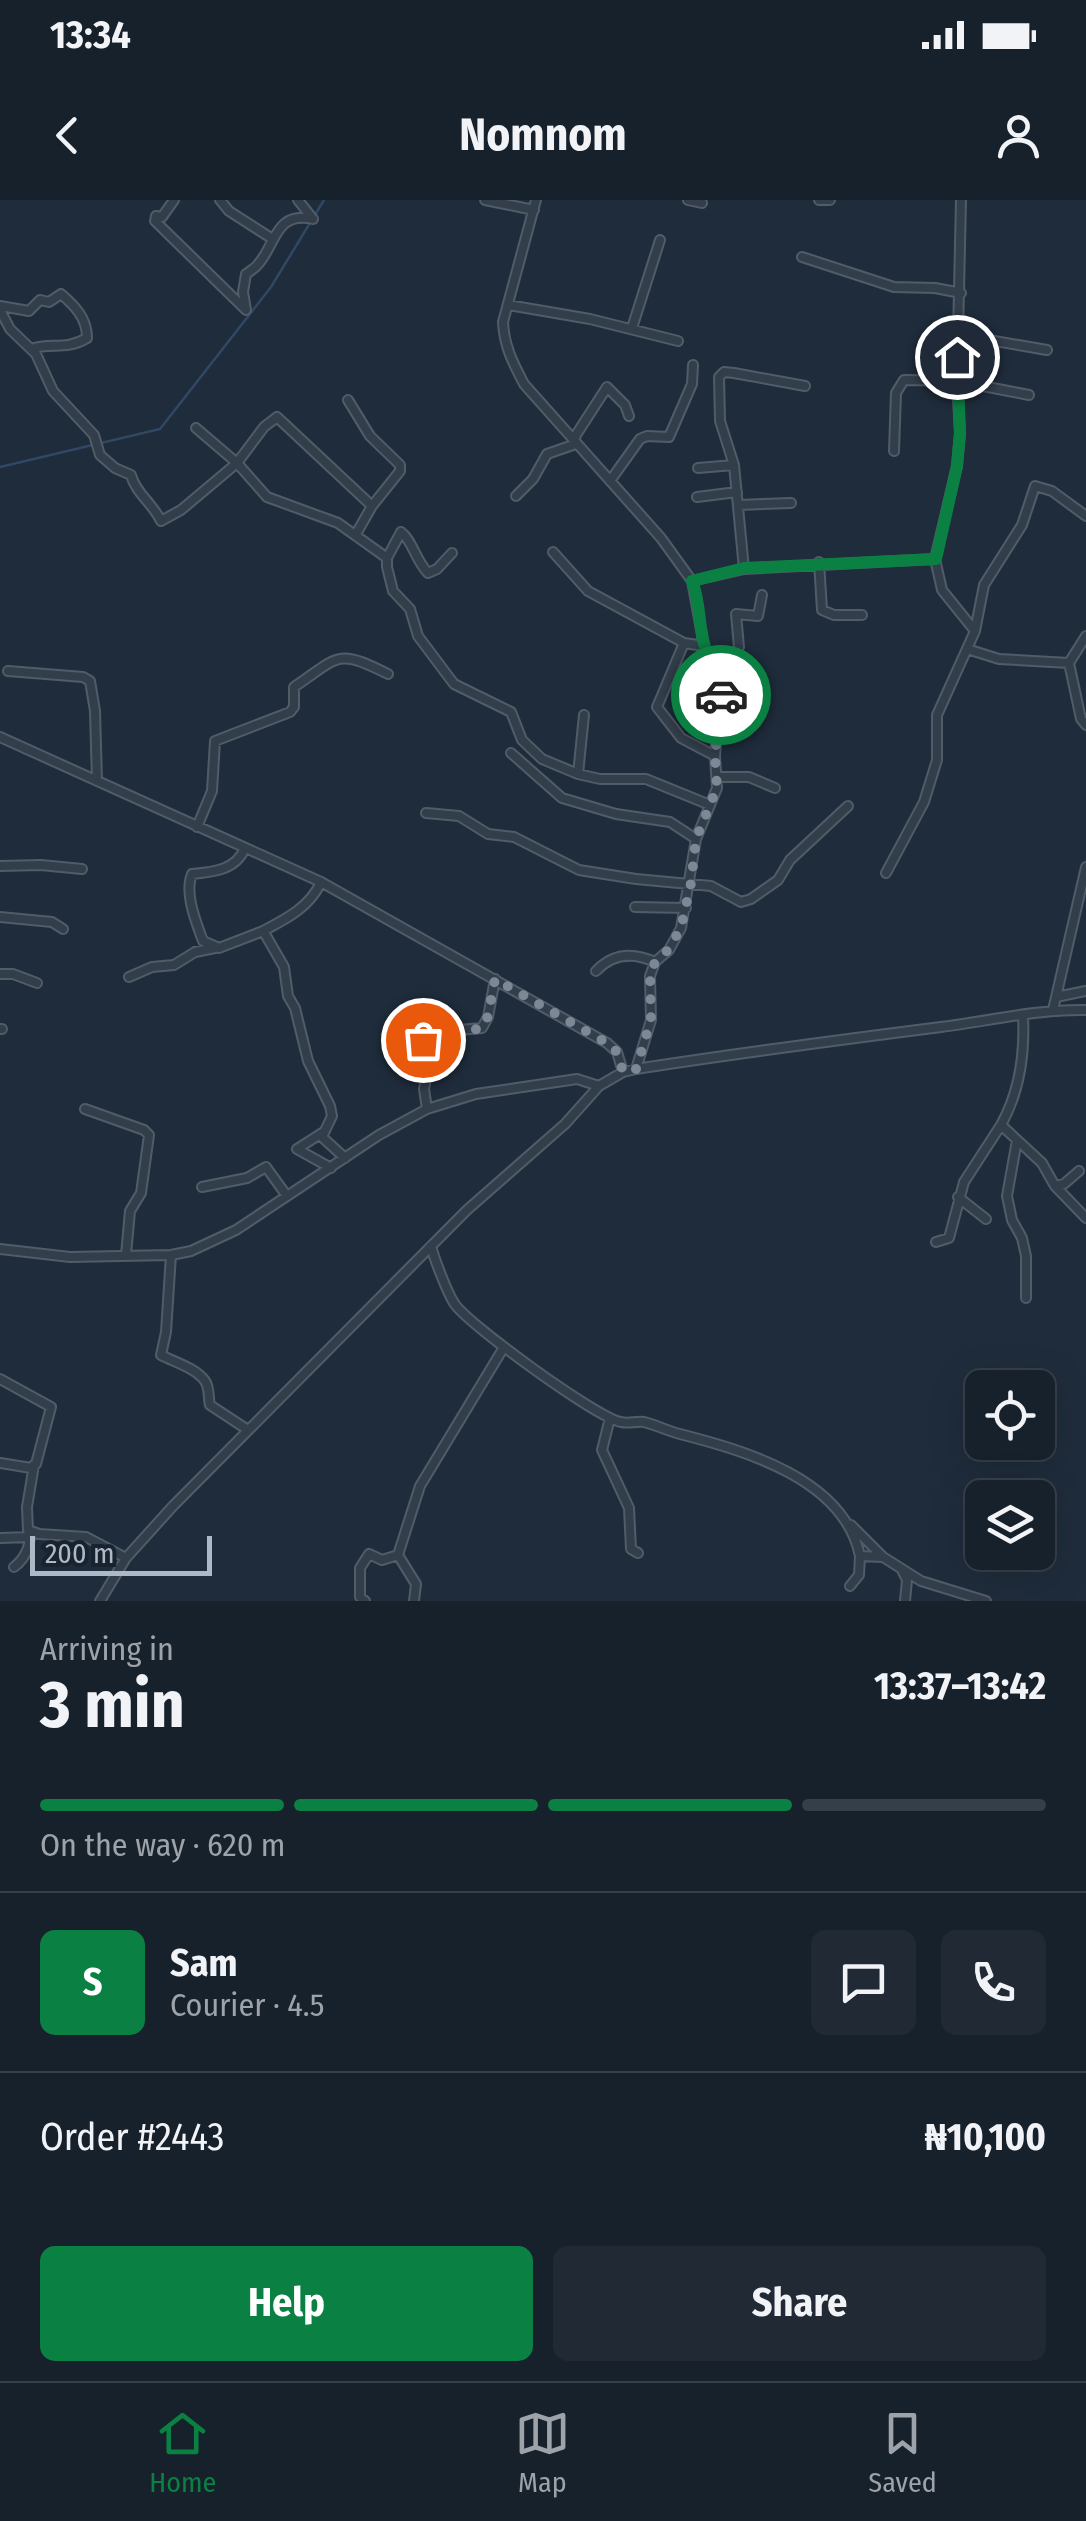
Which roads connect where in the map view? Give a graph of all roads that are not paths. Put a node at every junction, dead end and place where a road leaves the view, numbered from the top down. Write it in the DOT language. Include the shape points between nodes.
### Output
graph roads {
  1 [pos="174,200"];
  2 [pos="220,200"];
  3 [pos="298,200"];
  4 [pos="484,200"];
  5 [pos="688,200"];
  6 [pos="819,200"];
  7 [pos="830,200"];
  8 [pos="961,200"];
  9 [pos="702,202"];
  10 [pos="536,205"];
  11 [pos="272,238"];
  12 [pos="660,240"];
  13 [pos="802,257"];
  14 [pos="961,293"];
  15 [pos="508,305"];
  16 [pos="0,308"];
  17 [pos="632,328"];
  18 [pos="960,335"];
  19 [pos="678,341"];
  20 [pos="31,349"];
  21 [pos="1047,350"];
  22 [pos="693,365"];
  23 [pos="957,381"];
  24 [pos="806,386"];
  25 [pos="1029,395"];
  26 [pos="348,400"];
  27 [pos="630,416"];
  28 [pos="196,428"];
  29 [pos="575,439"];
  30 [pos="894,451"];
  31 [pos="237,463"];
  32 [pos="734,465"];
  33 [pos="698,468"];
  34 [pos="610,482"];
  35 [pos="736,492"];
  36 [pos="516,496"];
  37 [pos="697,497"];
  38 [pos="791,503"];
  39 [pos="738,505"];
  40 [pos="372,506"];
  41 [pos="1086,516"];
  42 [pos="356,534"];
  43 [pos="554,552"];
  44 [pos="452,553"];
  45 [pos="387,558"];
  46 [pos="936,559"];
  47 [pos="819,562"];
  48 [pos="744,568"];
  49 [pos="692,581"];
  50 [pos="762,595"];
  51 [pos="862,616"];
  52 [pos="975,631"];
  53 [pos="1086,636"];
  54 [pos="684,644"];
  55 [pos="704,646"];
  56 [pos="967,649"];
  57 [pos="1069,663"];
  58 [pos="8,671"];
  59 [pos="388,674"];
  60 [pos="721,680"];
  61 [pos="584,715"];
  62 [pos="1086,725"];
  63 [pos="0,737"];
  64 [pos="511,753"];
  65 [pos="715,756"];
  66 [pos="578,774"];
  67 [pos="718,777"];
  68 [pos="97,781"];
  69 [pos="775,788"];
  70 [pos="710,805"];
  71 [pos="848,806"];
  72 [pos="426,813"];
  73 [pos="197,827"];
  74 [pos="696,839"];
  75 [pos="245,848"];
  76 [pos="0,866"];
  77 [pos="1086,867"];
  78 [pos="82,869"];
  79 [pos="886,873"];
  80 [pos="321,882"];
  81 [pos="691,883"];
  82 [pos="635,907"];
  83 [pos="686,908"];
  84 [pos="0,918"];
  85 [pos="62,929"];
  86 [pos="263,931"];
  87 [pos="220,948"];
  88 [pos="655,962"];
  89 [pos="596,971"];
  90 [pos="0,974"];
  91 [pos="130,976"];
  92 [pos="495,979"];
  93 [pos="37,983"];
  94 [pos="1086,991"];
  95 [pos="1056,997"];
  96 [pos="1053,1010"];
  97 [pos="1086,1010"];
  98 [pos="1023,1016"];
  99 [pos="636,1069"];
  100 [pos="623,1072"];
  101 [pos="600,1086"];
  102 [pos="85,1109"];
  103 [pos="427,1109"];
  104 [pos="1001,1125"];
  105 [pos="322,1133"];
  106 [pos="1017,1140"];
  107 [pos="345,1158"];
  108 [pos="331,1168"];
  109 [pos="1078,1171"];
  110 [pos="1055,1186"];
  111 [pos="202,1187"];
  112 [pos="287,1196"];
  113 [pos="958,1198"];
  114 [pos="1086,1218"];
  115 [pos="986,1219"];
  116 [pos="936,1242"];
  117 [pos="431,1246"];
  118 [pos="0,1249"];
  119 [pos="126,1255"];
  120 [pos="171,1255"];
  121 [pos="1026,1298"];
  122 [pos="504,1347"];
  123 [pos="0,1379"];
  124 [pos="610,1418"];
  125 [pos="248,1430"];
  126 [pos="0,1462"];
  127 [pos="34,1465"];
  128 [pos="848,1522"];
  129 [pos="30,1534"];
  130 [pos="0,1538"];
  131 [pos="638,1553"];
  132 [pos="398,1555"];
  133 [pos="860,1556"];
  134 [pos="126,1558"];
  135 [pos="883,1558"];
  136 [pos="14,1567"];
  137 [pos="900,1568"];
  138 [pos="850,1586"];
  139 [pos="100,1601"];
  140 [pos="365,1601"];
  141 [pos="414,1601"];
  142 [pos="905,1601"];
  143 [pos="986,1601"];
  1 -- 11 [label="street" via="155,221 246,310 246,274 263,260"];
  2 -- 11 [label="street"];
  3 -- 11 [label="street" via="313,219 290,220"];
  4 -- 10 [label="street"];
  5 -- 9 [label="street"];
  6 -- 7 [label="street"];
  8 -- 14 [label="street"];
  10 -- 15 [label="street"];
  12 -- 17 [label="street"];
  13 -- 14 [label="street" via="894,286"];
  14 -- 18 [label="street"];
  15 -- 17 [label="street"];
  15 -- 29 [label="street" via="504,339 510,358 524,384"];
  16 -- 20 [label="street"];
  16 -- 20 [label="street" via="29,311 61,294 76,307 87,338"];
  17 -- 19 [label="street"];
  18 -- 21 [label="street"];
  18 -- 23 [label="street"];
  20 -- 31 [label="street" via="100,455 132,474 161,521"];
  22 -- 34 [label="street" via="692,384 669,437 640,439"];
  23 -- 25 [label="street"];
  23 -- 30 [label="street" via="900,382"];
  23 -- 46 [label="street" via="957,466"];
  24 -- 32 [label="street" via="720,374 720,421"];
  26 -- 40 [label="street" via="370,436 400,465"];
  27 -- 29 [label="street" via="607,387"];
  28 -- 31 [label="street"];
  29 -- 34 [label="street"];
  29 -- 36 [label="street" via="547,454"];
  31 -- 40 [label="street" via="277,417"];
  31 -- 42 [label="street" via="267,498"];
  32 -- 33 [label="street"];
  32 -- 35 [label="street"];
  34 -- 49 [label="street"];
  35 -- 37 [label="street"];
  35 -- 39 [label="street"];
  38 -- 39 [label="street"];
  39 -- 48 [label="street"];
  40 -- 42 [label="street"];
  41 -- 52 [label="street" via="1035,486 1022,525 984,585"];
  42 -- 45 [label="street"];
  43 -- 54 [label="street" via="588,591"];
  44 -- 45 [label="street" via="428,573 401,532"];
  45 -- 66 [label="street" via="393,590 444,675 511,712 530,749"];
  46 -- 47 [label="street"];
  46 -- 52 [label="street" via="942,590"];
  47 -- 48 [label="street"];
  47 -- 51 [label="street" via="822,610"];
  48 -- 49 [label="street"];
  49 -- 55 [label="street"];
  50 -- 60 [label="street" via="758,616 736,614 739,647"];
  52 -- 56 [label="street"];
  53 -- 57 [label="street"];
  54 -- 55 [label="street"];
  54 -- 65 [label="street" via="657,708 681,738"];
  55 -- 60 [label="street"];
  56 -- 57 [label="street" via="999,659"];
  56 -- 79 [label="street" via="938,715 937,760 924,802"];
  57 -- 62 [label="street"];
  58 -- 68 [label="street" via="90,681"];
  59 -- 73 [label="street" via="339,657 294,687 290,712 215,741 212,791"];
  60 -- 65 [label="street"];
  61 -- 66 [label="street"];
  63 -- 68 [label="street"];
  64 -- 74 [label="street" via="562,798 670,822"];
  65 -- 67 [label="street"];
  66 -- 70 [label="street" via="646,779"];
  67 -- 69 [label="street" via="750,777"];
  67 -- 70 [label="street"];
  68 -- 73 [label="street"];
  70 -- 74 [label="street"];
  71 -- 81 [label="street" via="751,899 741,902 716,887"];
  72 -- 81 [label="street" via="460,816 579,870"];
  73 -- 75 [label="street"];
  74 -- 81 [label="street"];
  75 -- 80 [label="street"];
  75 -- 87 [label="street" via="234,864 189,880 203,940"];
  76 -- 78 [label="street"];
  77 -- 95 [label="street"];
  80 -- 86 [label="street" via="310,900"];
  80 -- 92 [label="street"];
  81 -- 83 [label="street"];
  82 -- 83 [label="street"];
  83 -- 88 [label="street" via="681,928"];
  84 -- 85 [label="street" via="52,922"];
  86 -- 87 [label="street"];
  86 -- 105 [label="street" via="284,967 308,1060 330,1106"];
  87 -- 91 [label="street"];
  88 -- 89 [label="street" via="620,956"];
  88 -- 99 [label="street" via="651,1020"];
  90 -- 93 [label="street"];
  92 -- 100 [label="street" via="607,1043"];
  92 -- 103 [label="street" via="482,1028 420,1043 428,1066"];
  94 -- 95 [label="street"];
  95 -- 96 [label="street"];
  96 -- 97 [label="street"];
  96 -- 98 [label="street"];
  98 -- 99 [label="street"];
  98 -- 104 [label="street" via="1025,1049"];
  99 -- 100 [label="street"];
  100 -- 101 [label="street"];
  101 -- 103 [label="street" via="577,1079 476,1094"];
  101 -- 117 [label="street"];
  102 -- 119 [label="street" via="149,1135"];
  103 -- 107 [label="street"];
  104 -- 106 [label="street"];
  104 -- 113 [label="street"];
  105 -- 107 [label="street"];
  105 -- 108 [label="street" via="297,1149"];
  106 -- 110 [label="street"];
  106 -- 121 [label="street" via="1007,1196 1026,1256"];
  107 -- 108 [label="street"];
  108 -- 112 [label="street"];
  109 -- 110 [label="street"];
  110 -- 114 [label="street"];
  111 -- 112 [label="street" via="266,1167"];
  112 -- 120 [label="street" via="222,1237"];
  113 -- 115 [label="street"];
  113 -- 116 [label="street" via="948,1238"];
  117 -- 122 [label="street" via="454,1304"];
  117 -- 125 [label="street"];
  118 -- 119 [label="street"];
  119 -- 120 [label="street"];
  120 -- 125 [label="street" via="160,1355 203,1378 210,1405"];
  122 -- 124 [label="street"];
  122 -- 132 [label="street" via="420,1486"];
  123 -- 127 [label="street" via="51,1407"];
  124 -- 128 [label="street" via="738,1447 812,1486"];
  124 -- 131 [label="street" via="602,1450 628,1505 631,1549"];
  125 -- 134 [label="street"];
  126 -- 127 [label="street"];
  127 -- 129 [label="street"];
  128 -- 133 [label="street"];
  128 -- 135 [label="street"];
  129 -- 130 [label="street"];
  129 -- 134 [label="street" via="86,1537"];
  129 -- 136 [label="street"];
  132 -- 140 [label="street" via="382,1560 369,1554 360,1568"];
  132 -- 141 [label="street" via="416,1584"];
  133 -- 135 [label="street"];
  133 -- 138 [label="street" via="860,1575"];
  134 -- 139 [label="street"];
  135 -- 137 [label="street"];
  137 -- 142 [label="street" via="908,1580"];
  137 -- 143 [label="street" via="945,1591"];
}
